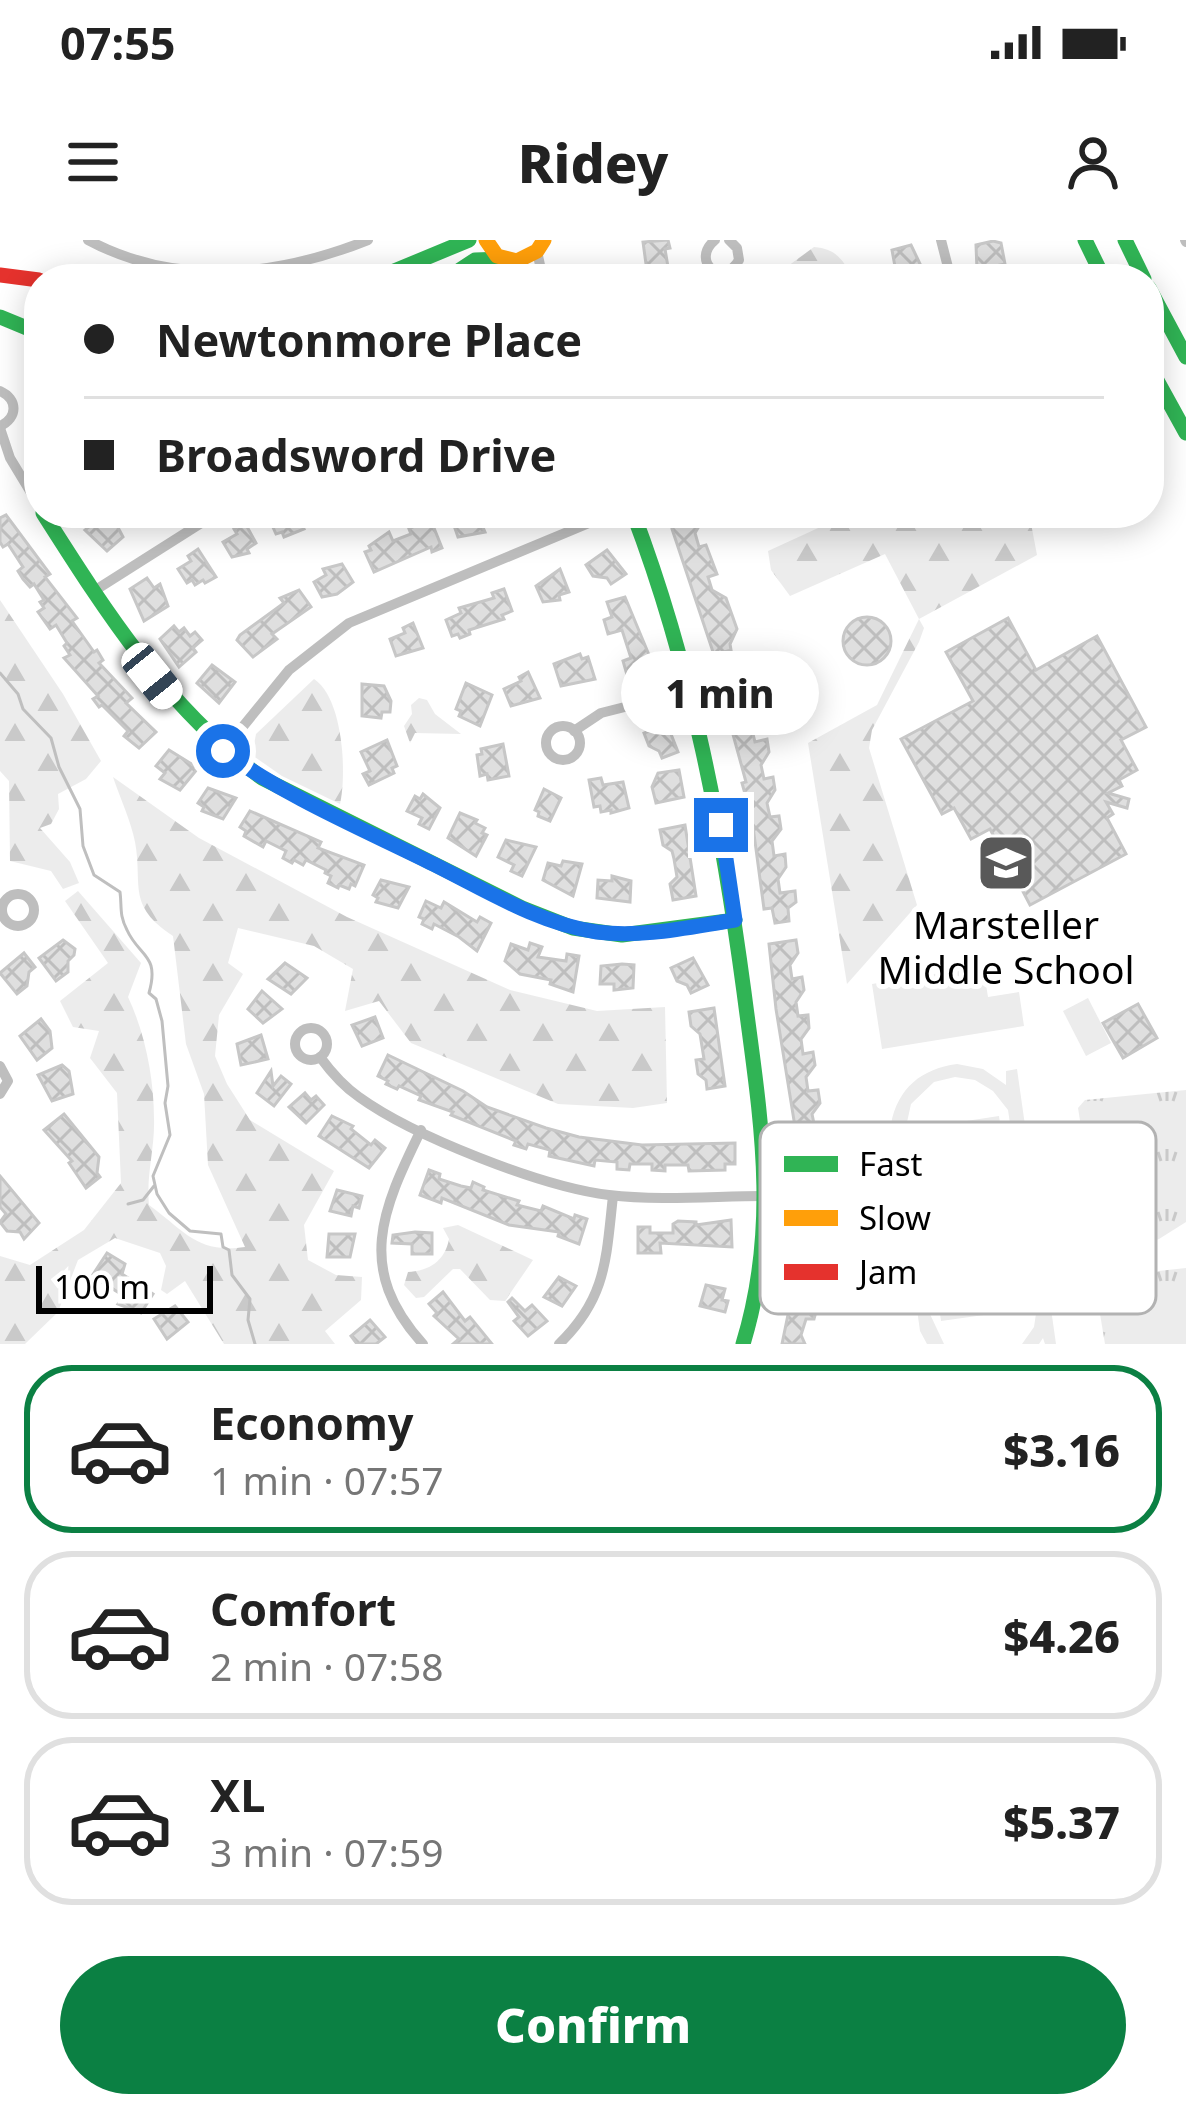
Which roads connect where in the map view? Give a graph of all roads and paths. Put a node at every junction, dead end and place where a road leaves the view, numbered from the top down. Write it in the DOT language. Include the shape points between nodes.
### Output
graph roads {
  1 [pos="88,240"];
  2 [pos="368,240"];
  3 [pos="469,240"];
  4 [pos="486,240"];
  5 [pos="540,246"];
  6 [pos="511,260"];
  7 [pos="161,264"];
  8 [pos="292,264"];
  9 [pos="411,264"];
  10 [pos="469,264"];
  11 [pos="515,264"];
  12 [pos="1164,316"];
  13 [pos="1186,357"];
  14 [pos="0,391"];
  15 [pos="1164,394"];
  16 [pos="0,427"];
  17 [pos="1186,434"];
  18 [pos="24,481"];
  19 [pos="53,528"];
  20 [pos="193,528"];
  21 [pos="577,528"];
  22 [pos="639,528"];
  23 [pos="94,591"];
  24 [pos="692,690"];
  25 [pos="574,731"];
  26 [pos="223,751"];
  27 [pos="735,920"];
  28 [pos="320,1057"];
  29 [pos="0,1066"];
  30 [pos="0,1094"];
  31 [pos="421,1130"];
  32 [pos="760,1136"];
  33 [pos="613,1196"];
  34 [pos="760,1196"];
  35 [pos="760,1265"];
  36 [pos="423,1344"];
  37 [pos="559,1344"];
  38 [pos="743,1344"];
  1 -- 7 [label="street"];
  2 -- 8 [label="street"];
  3 -- 9 [label="street"];
  4 -- 6 [label="street"];
  5 -- 6 [label="street"];
  6 -- 10 [label="street"];
  6 -- 11 [label="street"];
  12 -- 13 [label="street"];
  14 -- 16 [label="street" via="14,408"];
  15 -- 17 [label="street"];
  16 -- 18 [label="street"];
  19 -- 23 [label="street"];
  20 -- 23 [label="street"];
  21 -- 26 [label="street" via="349,623 289,670"];
  22 -- 24 [label="street"];
  23 -- 26 [label="street" via="157,683"];
  24 -- 25 [label="street" via="601,713"];
  24 -- 27 [label="street"];
  26 -- 27 [label="street" via="282,789 573,928 622,934"];
  27 -- 32 [label="street"];
  28 -- 31 [label="street" via="364,1101"];
  29 -- 30 [label="street" via="8,1081"];
  31 -- 33 [label="street" via="521,1174"];
  31 -- 36 [label="street" via="387,1206 380,1245 389,1293"];
  33 -- 34 [label="street"];
  33 -- 37 [label="street" via="599,1291"];
  35 -- 38 [label="street"];
}
